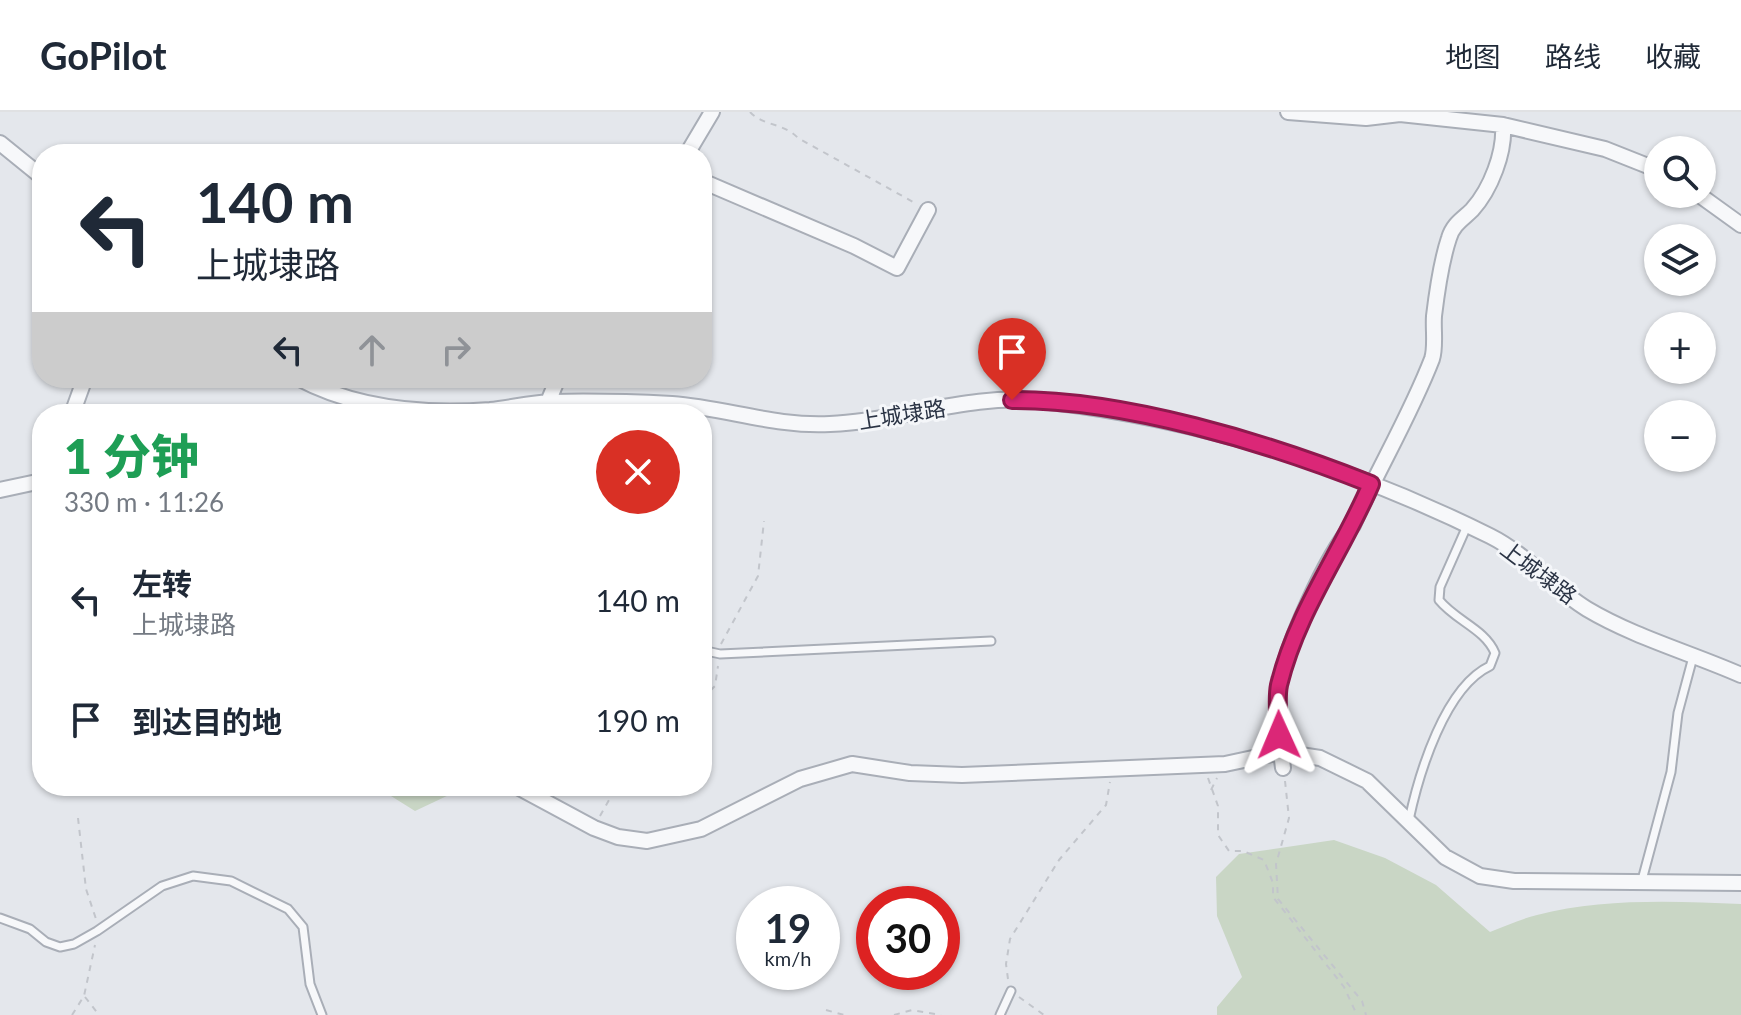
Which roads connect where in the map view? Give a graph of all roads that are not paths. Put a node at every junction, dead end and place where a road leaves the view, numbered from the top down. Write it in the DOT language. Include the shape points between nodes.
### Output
graph roads {
  1 [pos="712,112"];
  2 [pos="1288,112"];
  3 [pos="1503,125"];
  4 [pos="0,143"];
  5 [pos="693,144"];
  6 [pos="1644,164"];
  7 [pos="32,169"];
  8 [pos="712,185"];
  9 [pos="1716,207"];
  10 [pos="928,210"];
  11 [pos="1741,225"];
  12 [pos="319,388"];
  13 [pos="554,388"];
  14 [pos="548,402"];
  15 [pos="369,404"];
  16 [pos="533,404"];
  17 [pos="676,404"];
  18 [pos="712,411"];
  19 [pos="32,483"];
  20 [pos="1371,484"];
  21 [pos="0,490"];
  22 [pos="1467,526"];
  23 [pos="991,641"];
  24 [pos="712,652"];
  25 [pos="1694,654"];
  26 [pos="1741,675"];
  27 [pos="1281,752"];
  28 [pos="1283,768"];
  29 [pos="535,796"];
  30 [pos="1409,820"];
  31 [pos="1642,880"];
  32 [pos="1741,883"];
  33 [pos="0,918"];
  34 [pos="1011,991"];
  35 [pos="322,1015"];
  36 [pos="1000,1015"];
  1 -- 5 [label="street"];
  2 -- 3 [label="street" via="1366,118 1414,115"];
  3 -- 6 [label="street" via="1605,149"];
  3 -- 20 [label="street" via="1504,143 1487,183 1449,236 1434,317 1433,357"];
  4 -- 7 [label="street"];
  8 -- 10 [label="street" via="897,268"];
  9 -- 11 [label="street"];
  12 -- 15 [label="street, 上城埭路"];
  13 -- 14 [label="street"];
  14 -- 16 [label="street, 上城埭路"];
  14 -- 17 [label="street, 上城埭路"];
  18 -- 20 [label="street, 上城埭路" via="781,423 829,424 988,401 1036,400 1278,448"];
  19 -- 21 [label="street"];
  20 -- 22 [label="street, 上城埭路"];
  20 -- 27 [label="street" via="1301,616 1278,688"];
  22 -- 25 [label="street, 上城埭路" via="1526,557 1586,608"];
  22 -- 30 [label="lane" via="1439,600 1452,617 1489,639 1495,653 1490,666 1459,690 1418,777"];
  23 -- 24 [label="lane"];
  25 -- 26 [label="street, 上城埭路"];
  25 -- 31 [label="lane" via="1678,713 1671,772"];
  27 -- 28 [label="street"];
  27 -- 29 [label="street" via="1207,765 962,775 852,764 800,779 701,829 647,841 594,828"];
  27 -- 30 [label="street" via="1320,758 1367,781"];
  30 -- 31 [label="street" via="1445,857 1480,876 1514,881"];
  31 -- 32 [label="street"];
  33 -- 35 [label="lane" via="60,947 97,931 162,886 193,876 231,881 288,909 303,927 310,984"];
  34 -- 36 [label="lane"];
}
